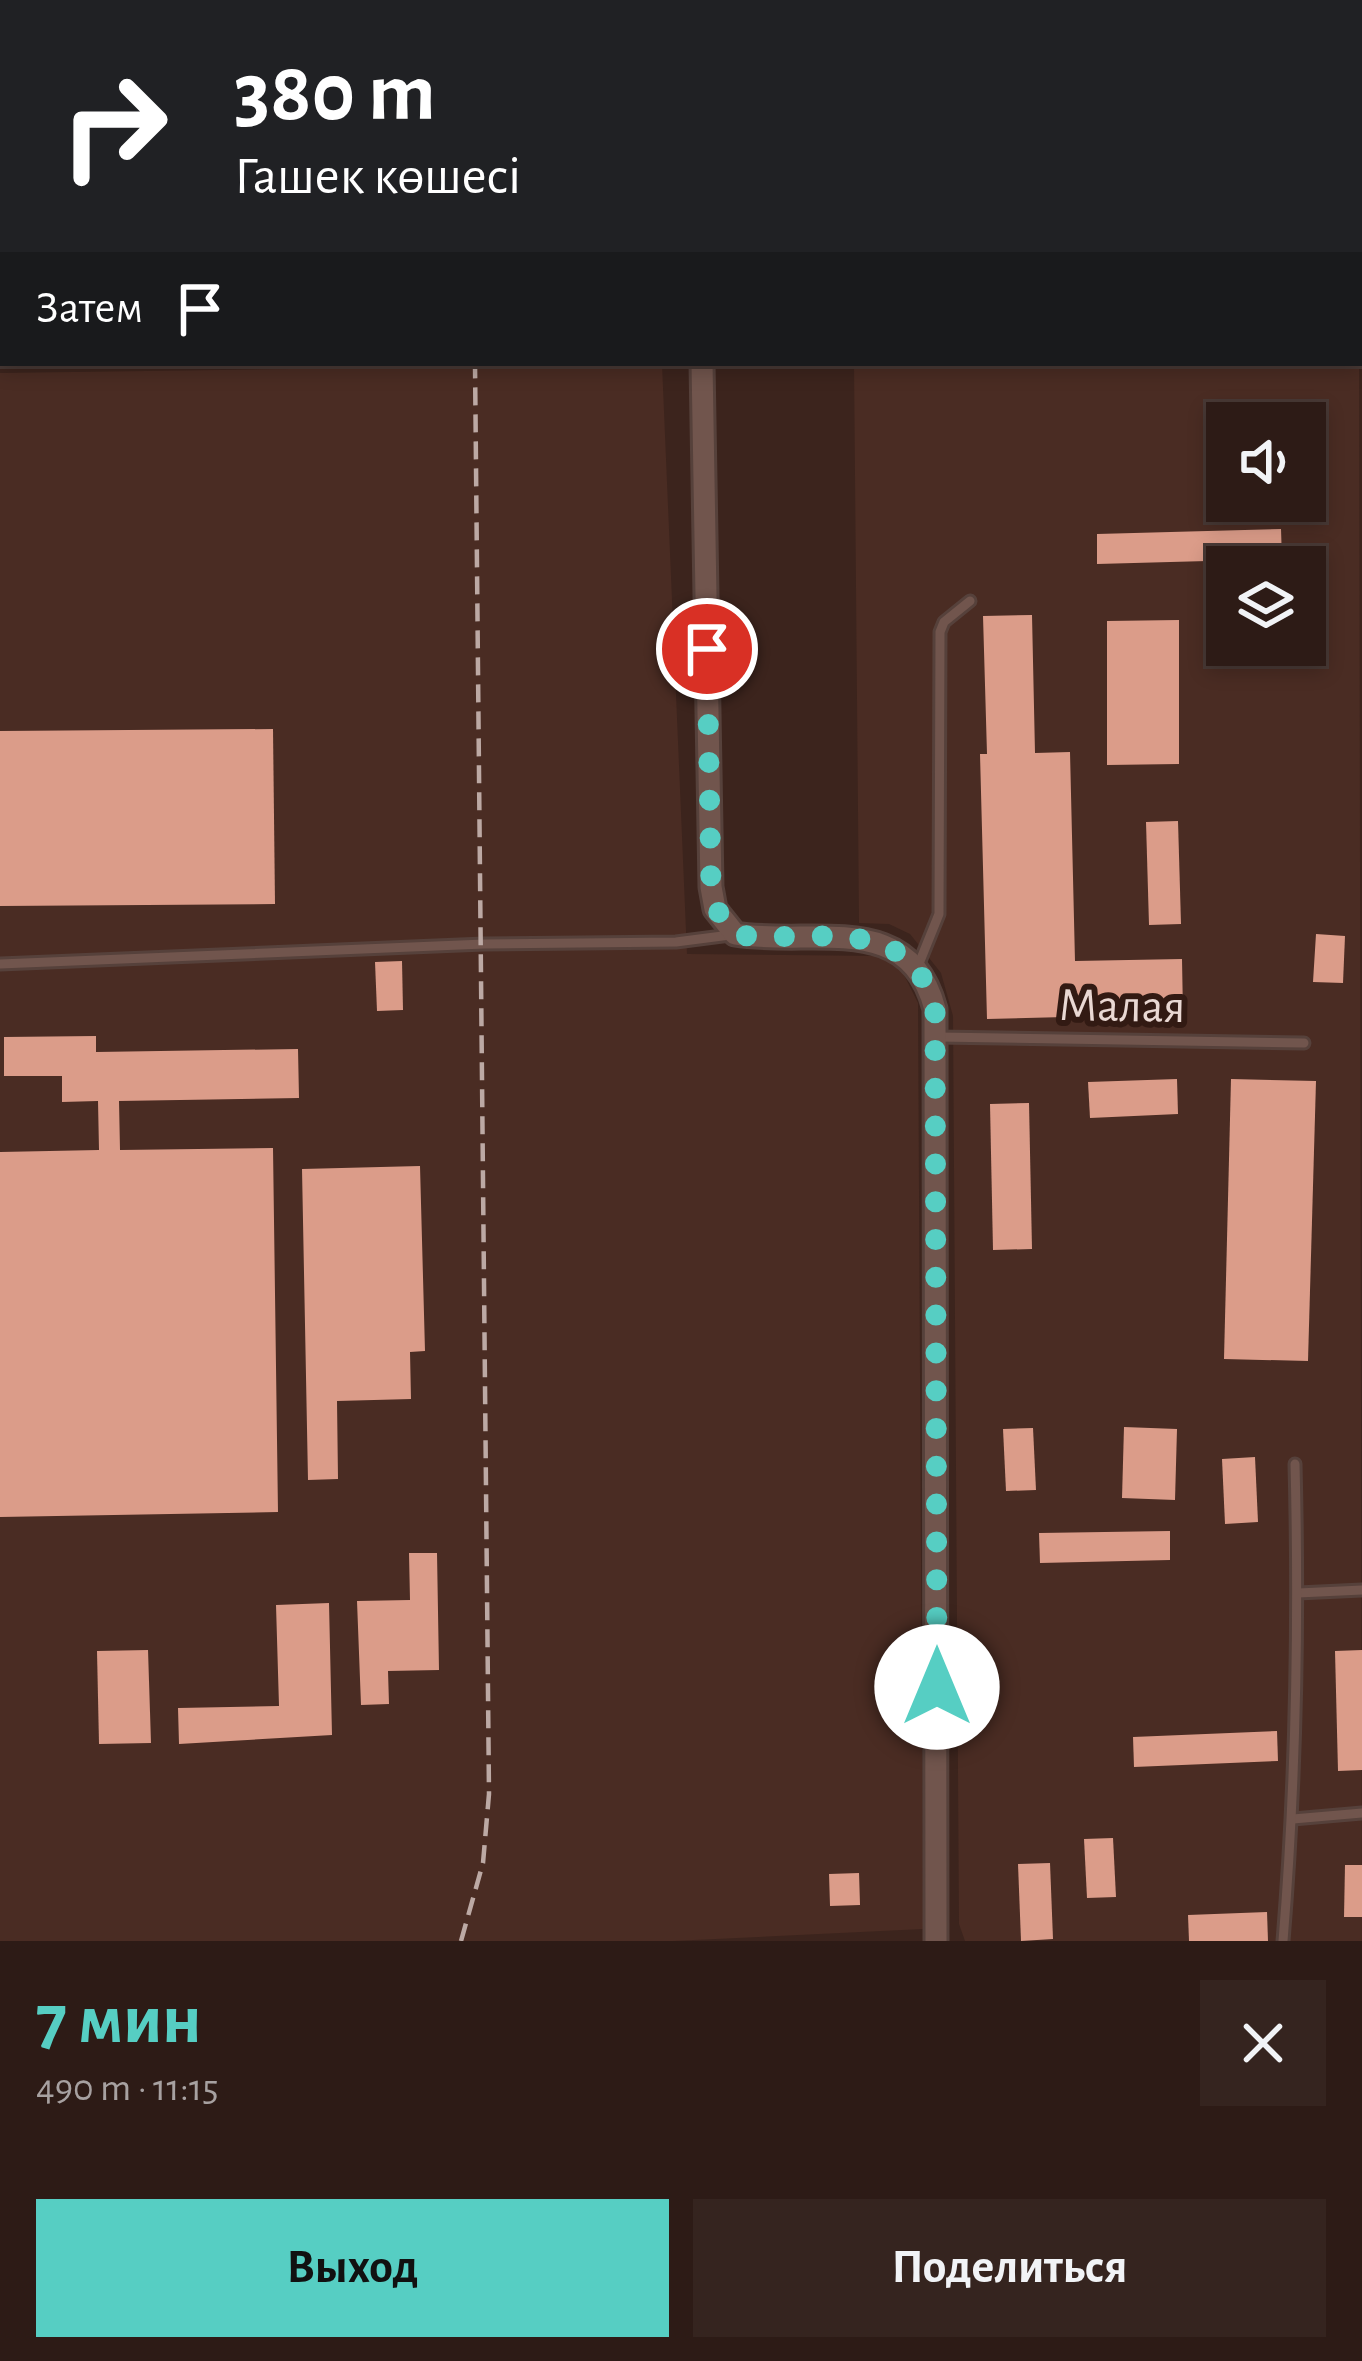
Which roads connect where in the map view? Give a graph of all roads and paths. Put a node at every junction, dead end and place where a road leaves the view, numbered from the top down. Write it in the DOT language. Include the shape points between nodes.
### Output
graph roads {
  1 [pos="702,366"];
  2 [pos="970,601"];
  3 [pos="735,934"];
  4 [pos="0,964"];
  5 [pos="918,966"];
  6 [pos="938,1037"];
  7 [pos="1304,1043"];
  8 [pos="1295,1464"];
  9 [pos="1362,1590"];
  10 [pos="1298,1593"];
  11 [pos="1362,1814"];
  12 [pos="1293,1820"];
  13 [pos="936,1941"];
  14 [pos="1283,1941"];
  1 -- 3 [label="street" via="711,887"];
  2 -- 5 [label="lane" via="940,632 939,914"];
  3 -- 4 [label="lane"];
  3 -- 5 [label="street" via="863,939"];
  5 -- 6 [label="street"];
  6 -- 7 [label="lane, Малая"];
  6 -- 13 [label="street"];
  8 -- 10 [label="lane"];
  9 -- 10 [label="lane"];
  10 -- 12 [label="lane"];
  11 -- 12 [label="lane"];
  12 -- 14 [label="lane"];
}
